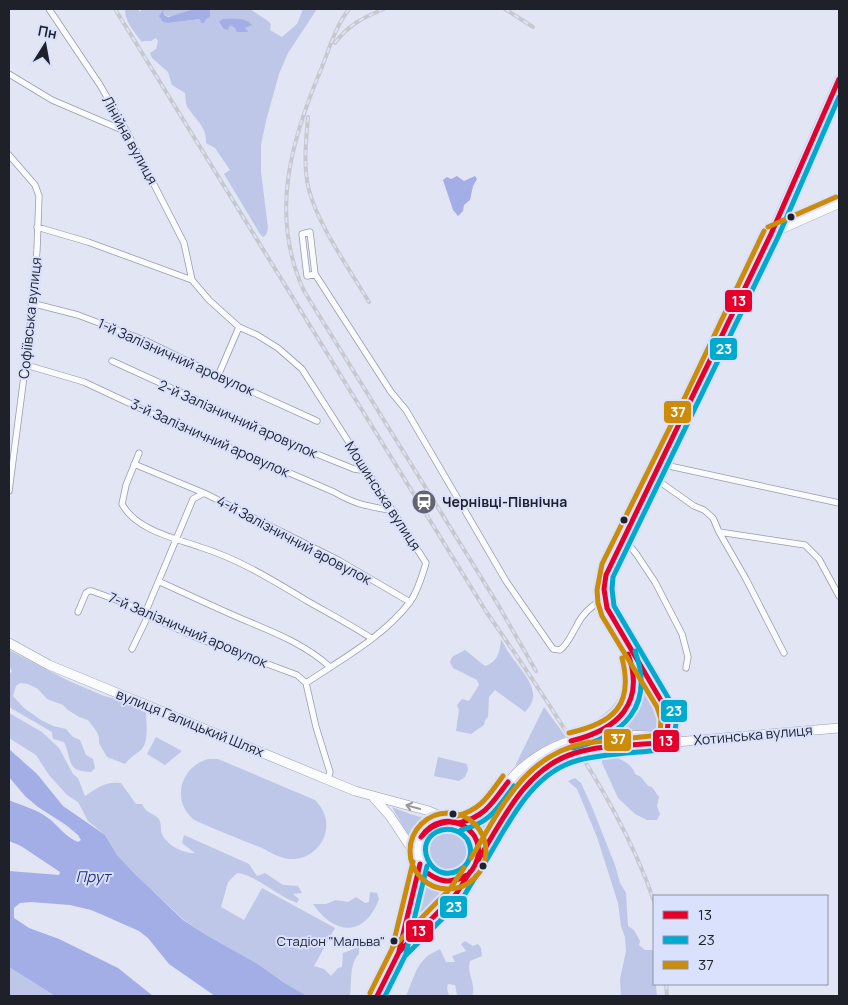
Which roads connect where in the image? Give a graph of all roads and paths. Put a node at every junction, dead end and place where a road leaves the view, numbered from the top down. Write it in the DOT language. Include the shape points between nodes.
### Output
graph roads {
  1 [pos="49,9"];
  2 [pos="9,74"];
  3 [pos="839,79"];
  4 [pos="127,132"];
  5 [pos="9,156"];
  6 [pos="839,204"];
  7 [pos="37,227"];
  8 [pos="771,234"];
  9 [pos="315,274"];
  10 [pos="192,280"];
  11 [pos="32,303"];
  12 [pos="239,327"];
  13 [pos="112,361"];
  14 [pos="26,365"];
  15 [pos="218,376"];
  16 [pos="317,421"];
  17 [pos="139,453"];
  18 [pos="134,464"];
  19 [pos="660,464"];
  20 [pos="367,471"];
  21 [pos="653,477"];
  22 [pos="9,491"];
  23 [pos="204,493"];
  24 [pos="839,503"];
  25 [pos="394,510"];
  26 [pos="719,532"];
  27 [pos="624,537"];
  28 [pos="176,539"];
  29 [pos="160,582"];
  30 [pos="839,596"];
  31 [pos="604,600"];
  32 [pos="410,602"];
  33 [pos="78,612"];
  34 [pos="147,614"];
  35 [pos="372,638"];
  36 [pos="625,641"];
  37 [pos="9,643"];
  38 [pos="132,649"];
  39 [pos="784,653"];
  40 [pos="330,667"];
  41 [pos="686,668"];
  42 [pos="306,683"];
  43 [pos="839,728"];
  44 [pos="588,738"];
  45 [pos="666,742"];
  46 [pos="328,779"];
  47 [pos="374,797"];
  48 [pos="455,822"];
  49 [pos="420,861"];
  50 [pos="477,862"];
  51 [pos="470,872"];
  52 [pos="399,952"];
  53 [pos="377,996"];
  1 -- 4 [label="street, Лінійна вулиця"];
  2 -- 4 [label="street" via="52,100"];
  3 -- 8 [label="main road"];
  4 -- 10 [label="street, Лінійна вулиця" via="184,244"];
  5 -- 7 [label="street, Софіївська вулиця" via="35,185 39,196"];
  6 -- 8 [label="main road"];
  7 -- 10 [label="street"];
  7 -- 11 [label="street, Софіївська вулиця"];
  8 -- 19 [label="main road"];
  9 -- 9 [label="street" via="308,276 302,234 310,232"];
  9 -- 31 [label="street" via="390,392 406,410 506,581 553,649 564,647 587,611"];
  10 -- 12 [label="street, Мошинська вулиця"];
  11 -- 14 [label="street, Софіївська вулиця"];
  11 -- 15 [label="street, 1-й Залізничний аровулок" via="114,328"];
  12 -- 15 [label="street"];
  12 -- 20 [label="street, Мошинська вулиця" via="278,348 302,369"];
  13 -- 20 [label="street, 2-й Залізничний аровулок" via="307,450"];
  14 -- 22 [label="street, Софіївська вулиця"];
  14 -- 25 [label="street, 3-й Залізничний аровулок" via="84,382 351,502"];
  15 -- 16 [label="street, 1-й Залізничний аровулок"];
  17 -- 18 [label="street"];
  18 -- 23 [label="street, 4-й Залізничний аровулок"];
  18 -- 28 [label="street" via="122,504 126,512 148,527"];
  19 -- 21 [label="main road"];
  19 -- 24 [label="street"];
  20 -- 25 [label="street, Мошинська вулиця"];
  21 -- 26 [label="street" via="709,514"];
  21 -- 27 [label="main road"];
  23 -- 28 [label="street, 4-й Залізничний аровулок" via="193,499"];
  23 -- 32 [label="street, 4-й Залізничний аровулок" via="323,552"];
  25 -- 32 [label="street, Мошинська вулиця" via="426,563"];
  26 -- 30 [label="street" via="805,544 819,558"];
  26 -- 39 [label="street"];
  27 -- 31 [label="main road" via="606,575"];
  27 -- 41 [label="street" via="655,582 682,634 688,657"];
  28 -- 29 [label="street, 4-й Залізничний аровулок"];
  28 -- 35 [label="street" via="218,552 243,564"];
  29 -- 34 [label="street, 4-й Залізничний аровулок"];
  29 -- 40 [label="street" via="302,646"];
  31 -- 36 [label="main road"];
  32 -- 35 [label="street, Мошинська вулиця"];
  33 -- 34 [label="street, 7-й Залізничний аровулок" via="89,591"];
  34 -- 38 [label="street, 4-й Залізничний аровулок"];
  34 -- 42 [label="street, 7-й Залізничний аровулок" via="200,639 297,675"];
  35 -- 40 [label="street, Мошинська вулиця"];
  36 -- 44 [label="main road" via="634,681 629,706 614,722"];
  36 -- 45 [label="main road" via="669,714"];
  37 -- 46 [label="main road, вулиця Галицький Шлях" via="49,664"];
  40 -- 42 [label="street, Мошинська вулиця"];
  42 -- 46 [label="street" via="330,772"];
  43 -- 45 [label="main road, Хотинська вулиця"];
  44 -- 45 [label="main road, Хотинська вулиця" via="651,736"];
  44 -- 48 [label="main road, Хотинська вулиця" via="566,741 539,756 513,776 485,813"];
  45 -- 50 [label="main road, Хотинська вулиця" via="573,754 550,765 518,795"];
  46 -- 47 [label="main road, вулиця Галицький Шлях"];
  48 -- 47 [label="main road, вулиця Галицький Шлях, one-way" via="429,811"];
  47 -- 49 [label="main road, вулиця Галицький Шлях"];
  48 -- 49 [label="main road" via="435,824 423,834 419,843"];
  48 -- 50 [label="main road" via="470,830 477,840"];
  49 -- 51 [label="main road" via="428,874 441,881 459,880"];
  49 -- 52 [label="main road"];
  50 -- 51 [label="main road"];
  51 -- 52 [label="main road" via="456,894"];
  52 -- 53 [label="main road"];
}
